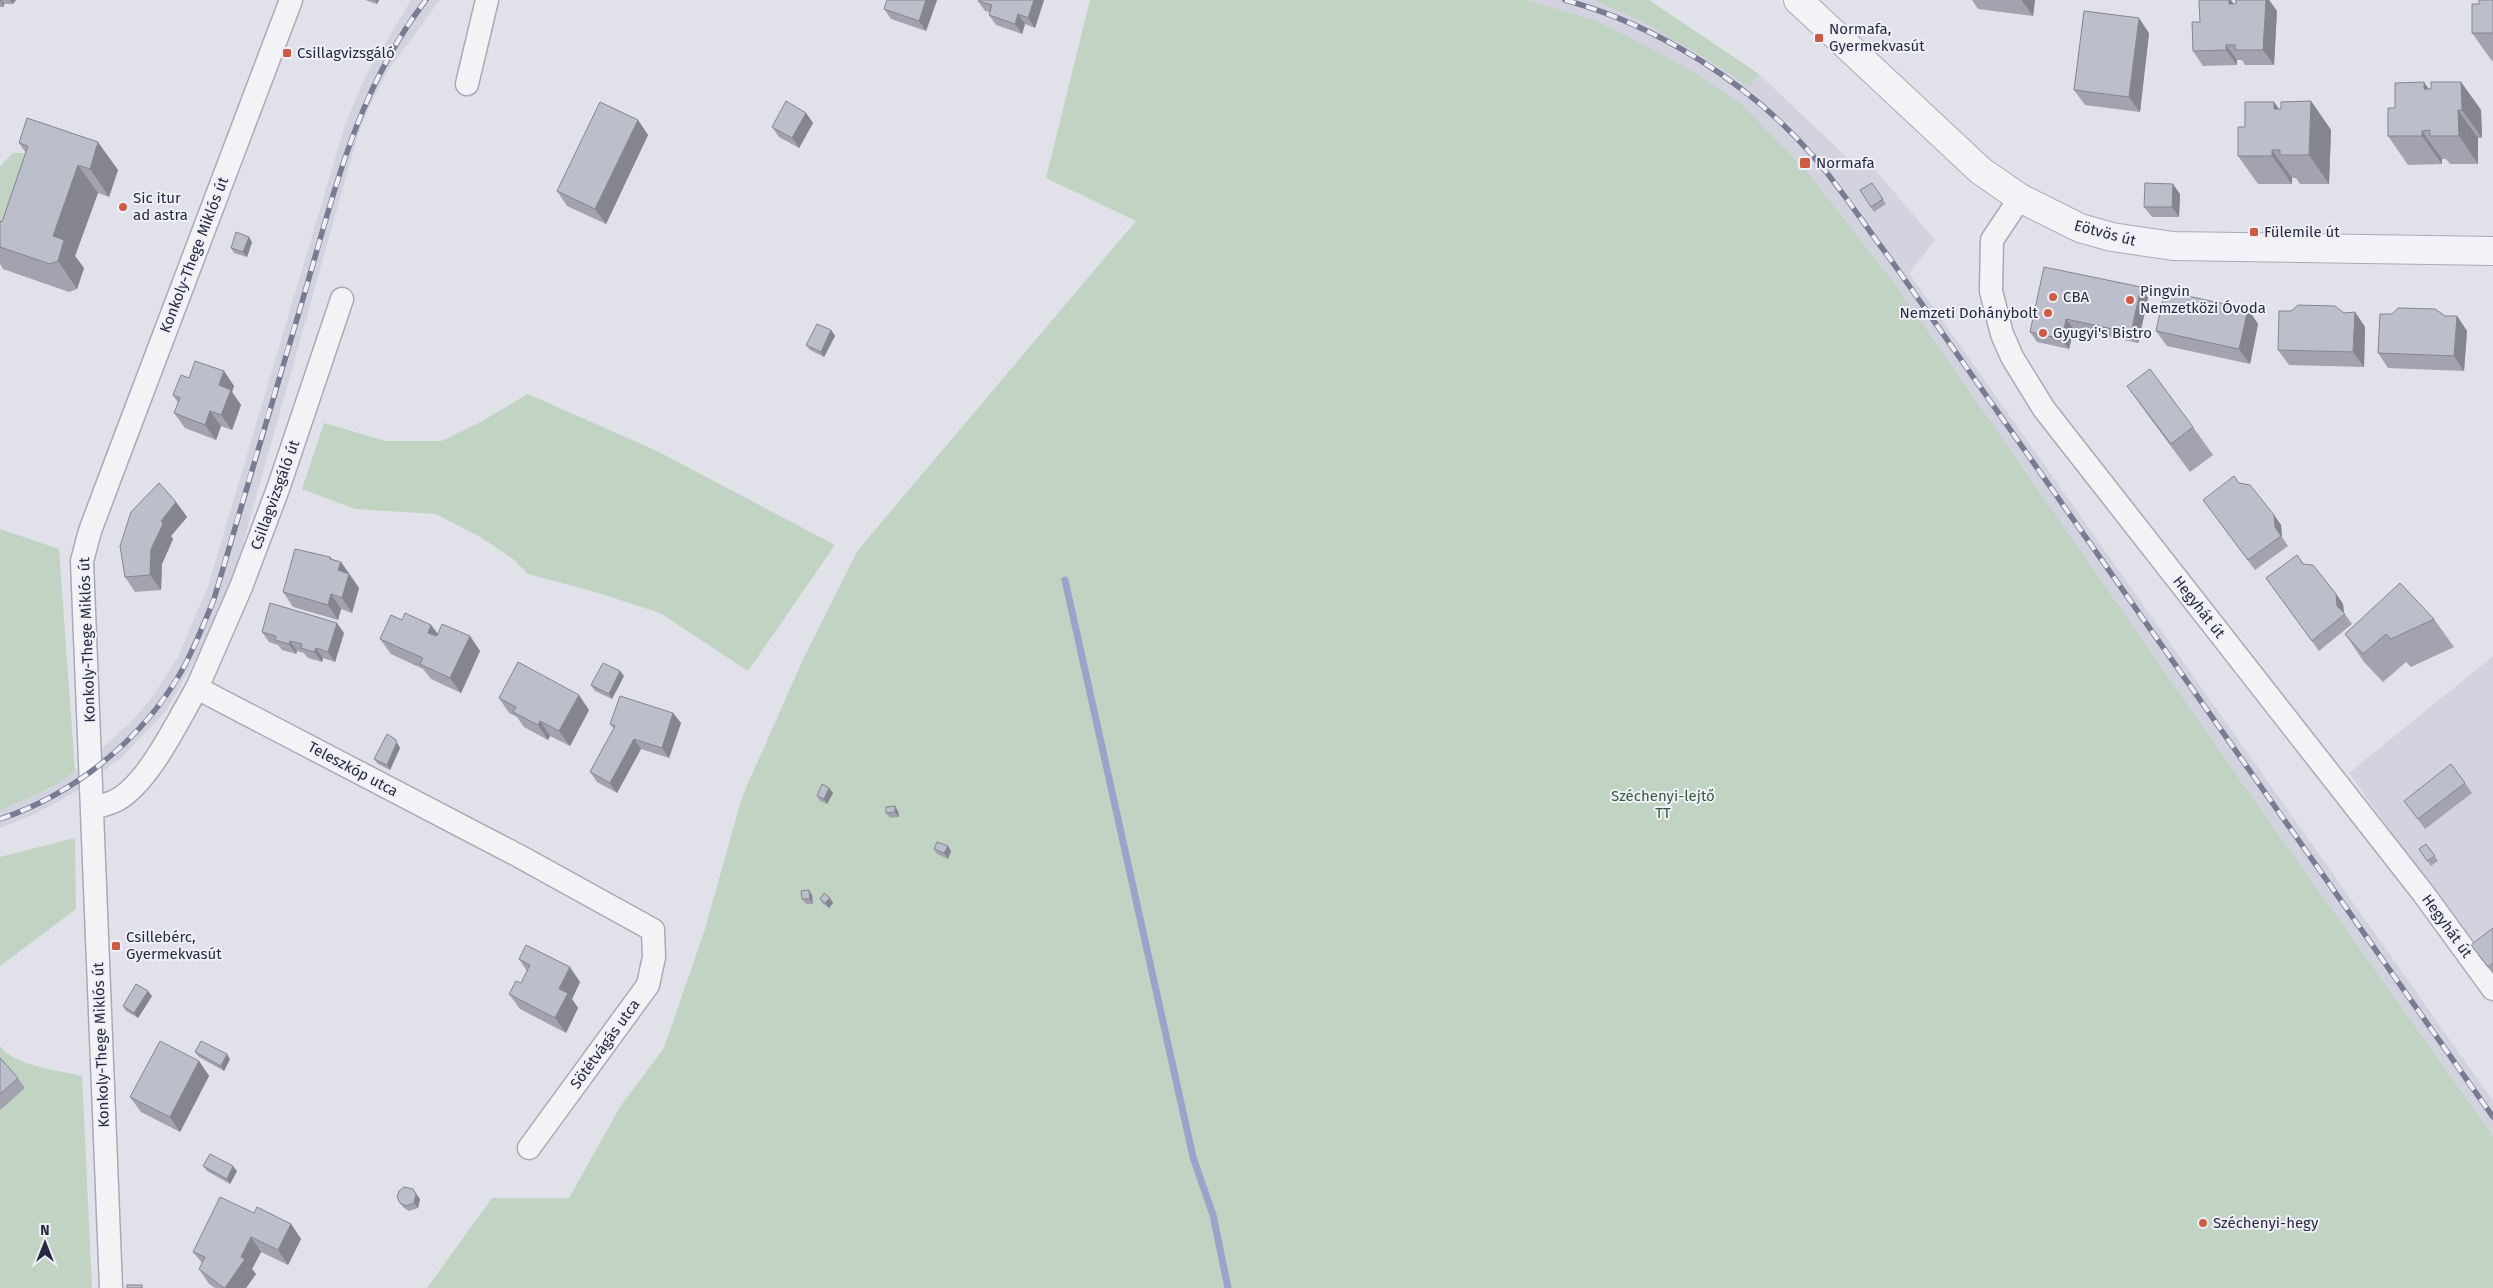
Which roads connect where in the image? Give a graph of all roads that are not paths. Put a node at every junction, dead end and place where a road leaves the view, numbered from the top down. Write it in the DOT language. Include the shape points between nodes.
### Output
graph roads {
  1 [pos="291,0"];
  2 [pos="487,0"];
  3 [pos="1798,0"];
  4 [pos="467,84"];
  5 [pos="2020,198"];
  6 [pos="2493,251"];
  7 [pos="342,299"];
  8 [pos="197,688"];
  9 [pos="93,808"];
  10 [pos="653,930"];
  11 [pos="2493,989"];
  12 [pos="528,1148"];
  13 [pos="111,1288"];
  1 -- 9 [label="street, Konkoly-Thege Miklós út" via="84,551 82,579"];
  2 -- 4 [label="street"];
  3 -- 5 [label="street, Eötvös út" via="1981,171"];
  5 -- 6 [label="street, Eötvös út" via="2080,228 2158,245"];
  5 -- 11 [label="street, Hegyhát út" via="1992,240 1991,291 2002,334 2028,386 2423,893"];
  7 -- 8 [label="street, Csillagvizsgáló út" via="278,489 241,587"];
  8 -- 9 [label="street" via="147,771 116,800"];
  8 -- 10 [label="street, Teleszkóp utca" via="519,856"];
  9 -- 13 [label="street, Konkoly-Thege Miklós út"];
  10 -- 12 [label="street, Sötétvágás utca" via="654,957 648,985"];
}
